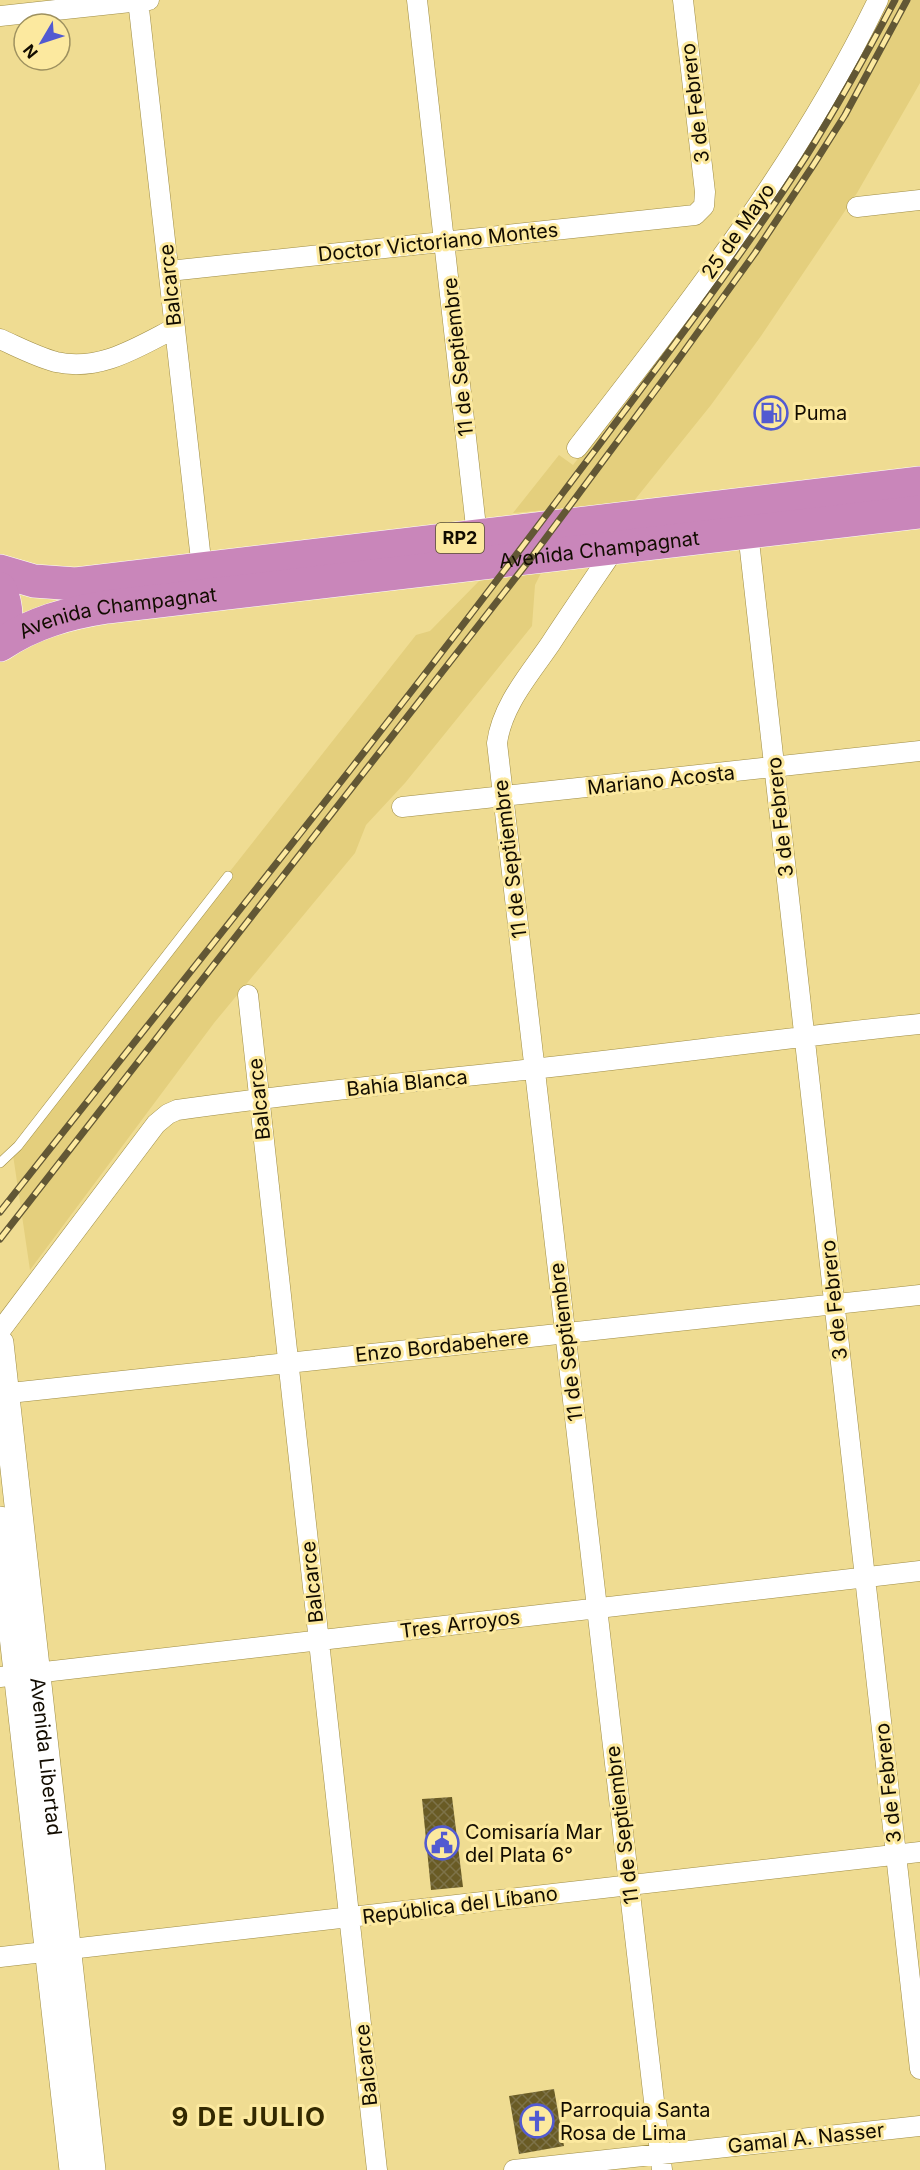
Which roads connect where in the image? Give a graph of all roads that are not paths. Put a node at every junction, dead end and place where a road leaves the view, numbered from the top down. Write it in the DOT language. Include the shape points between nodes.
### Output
graph roads {
  1 [pos="142,0"];
  2 [pos="417,0"];
  3 [pos="682,0"];
  4 [pos="878,0"];
  5 [pos="0,16"];
  6 [pos="920,200"];
  7 [pos="704,206"];
  8 [pos="857,207"];
  9 [pos="445,241"];
  10 [pos="169,271"];
  11 [pos="175,328"];
  12 [pos="0,339"];
  13 [pos="577,448"];
  14 [pos="920,483"];
  15 [pos="920,512"];
  16 [pos="748,532"];
  17 [pos="477,536"];
  18 [pos="615,548"];
  19 [pos="202,569"];
  20 [pos="0,571"];
  21 [pos="0,589"];
  22 [pos="0,638"];
  23 [pos="0,645"];
  24 [pos="920,750"];
  25 [pos="774,767"];
  26 [pos="503,797"];
  27 [pos="402,807"];
  28 [pos="228,876"];
  29 [pos="248,995"];
  30 [pos="920,1024"];
  31 [pos="804,1036"];
  32 [pos="535,1069"];
  33 [pos="259,1098"];
  34 [pos="0,1163"];
  35 [pos="920,1295"];
  36 [pos="834,1304"];
  37 [pos="0,1331"];
  38 [pos="565,1333"];
  39 [pos="0,1343"];
  40 [pos="288,1363"];
  41 [pos="3,1394"];
  42 [pos="0,1520"];
  43 [pos="920,1571"];
  44 [pos="865,1578"];
  45 [pos="597,1608"];
  46 [pos="319,1640"];
  47 [pos="18,1675"];
  48 [pos="920,1852"];
  49 [pos="896,1855"];
  50 [pos="629,1885"];
  51 [pos="349,1917"];
  52 [pos="58,1951"];
  53 [pos="0,1957"];
  54 [pos="920,2069"];
  55 [pos="920,2126"];
  56 [pos="661,2162"];
  57 [pos="73,2170"];
  58 [pos="92,2170"];
  59 [pos="377,2170"];
  60 [pos="514,2170"];
  1 -- 5 [label="street"];
  1 -- 10 [label="street, Balcarce"];
  2 -- 9 [label="street, 11 de Septiembre"];
  3 -- 7 [label="street, 3 de Febrero"];
  4 -- 13 [label="street, 25 de Mayo" via="831,89 739,231 669,330"];
  6 -- 8 [label="street"];
  7 -- 9 [label="street, Doctor Victoriano Montes" via="695,215"];
  9 -- 10 [label="street, Doctor Victoriano Montes"];
  9 -- 17 [label="street, 11 de Septiembre"];
  10 -- 11 [label="street, Balcarce"];
  11 -- 12 [label="street" via="116,358 93,364 58,362"];
  11 -- 19 [label="street, Balcarce"];
  14 -- 17 [label="highway, Avenida Champagnat / RP2"];
  15 -- 16 [label="highway, Avenida Champagnat / RP2"];
  16 -- 18 [label="highway, Avenida Champagnat / RP2"];
  16 -- 25 [label="street, 3 de Febrero"];
  17 -- 19 [label="highway, Avenida Champagnat / RP2"];
  18 -- 23 [label="highway, Avenida Champagnat / RP2" via="95,609 39,624"];
  18 -- 26 [label="street, 11 de Septiembre" via="504,714 497,743"];
  19 -- 20 [label="highway, Avenida Champagnat / RP2" via="76,584 34,581"];
  21 -- 22 [label="highway" via="6,610"];
  24 -- 25 [label="street, Mariano Acosta"];
  25 -- 26 [label="street, Mariano Acosta"];
  25 -- 31 [label="street, 3 de Febrero"];
  26 -- 27 [label="street, Mariano Acosta"];
  26 -- 32 [label="street, 11 de Septiembre"];
  28 -- 34 [label="lane" via="18,1146"];
  29 -- 33 [label="street, Balcarce"];
  30 -- 31 [label="street, Bahía Blanca"];
  31 -- 32 [label="street, Bahía Blanca"];
  31 -- 36 [label="street, 3 de Febrero"];
  32 -- 33 [label="street, Bahía Blanca"];
  32 -- 38 [label="street, 11 de Septiembre"];
  33 -- 37 [label="street, Bahía Blanca" via="177,1110 161,1119"];
  33 -- 40 [label="street, Balcarce"];
  35 -- 36 [label="street, Enzo Bordabehere"];
  36 -- 38 [label="street, Enzo Bordabehere"];
  36 -- 44 [label="street, 3 de Febrero"];
  38 -- 40 [label="street, Enzo Bordabehere"];
  38 -- 45 [label="street, 11 de Septiembre"];
  39 -- 41 [label="main road, Avenida Libertad"];
  40 -- 41 [label="street, Enzo Bordabehere"];
  40 -- 46 [label="street, Balcarce"];
  41 -- 47 [label="main road, Avenida Libertad"];
  42 -- 47 [label="main road, Avenida Libertad"];
  43 -- 44 [label="street, Tres Arroyos"];
  44 -- 45 [label="street, Tres Arroyos"];
  44 -- 49 [label="street, 3 de Febrero"];
  45 -- 46 [label="street, Tres Arroyos"];
  45 -- 50 [label="street, 11 de Septiembre"];
  46 -- 47 [label="street, Tres Arroyos"];
  46 -- 51 [label="street, Balcarce"];
  47 -- 52 [label="main road, Avenida Libertad"];
  48 -- 49 [label="street, República del Líbano"];
  49 -- 50 [label="street, República del Líbano"];
  49 -- 54 [label="street, 3 de Febrero"];
  50 -- 51 [label="street, República del Líbano"];
  50 -- 56 [label="street, 11 de Septiembre"];
  51 -- 52 [label="street, República del Líbano"];
  51 -- 59 [label="street, Balcarce"];
  52 -- 53 [label="street, República del Líbano"];
  52 -- 57 [label="main road, Avenida Libertad"];
  52 -- 58 [label="main road, Avenida Libertad"];
  55 -- 56 [label="street, Gamal A. Nasser"];
  56 -- 60 [label="street, Gamal A. Nasser"];
}
